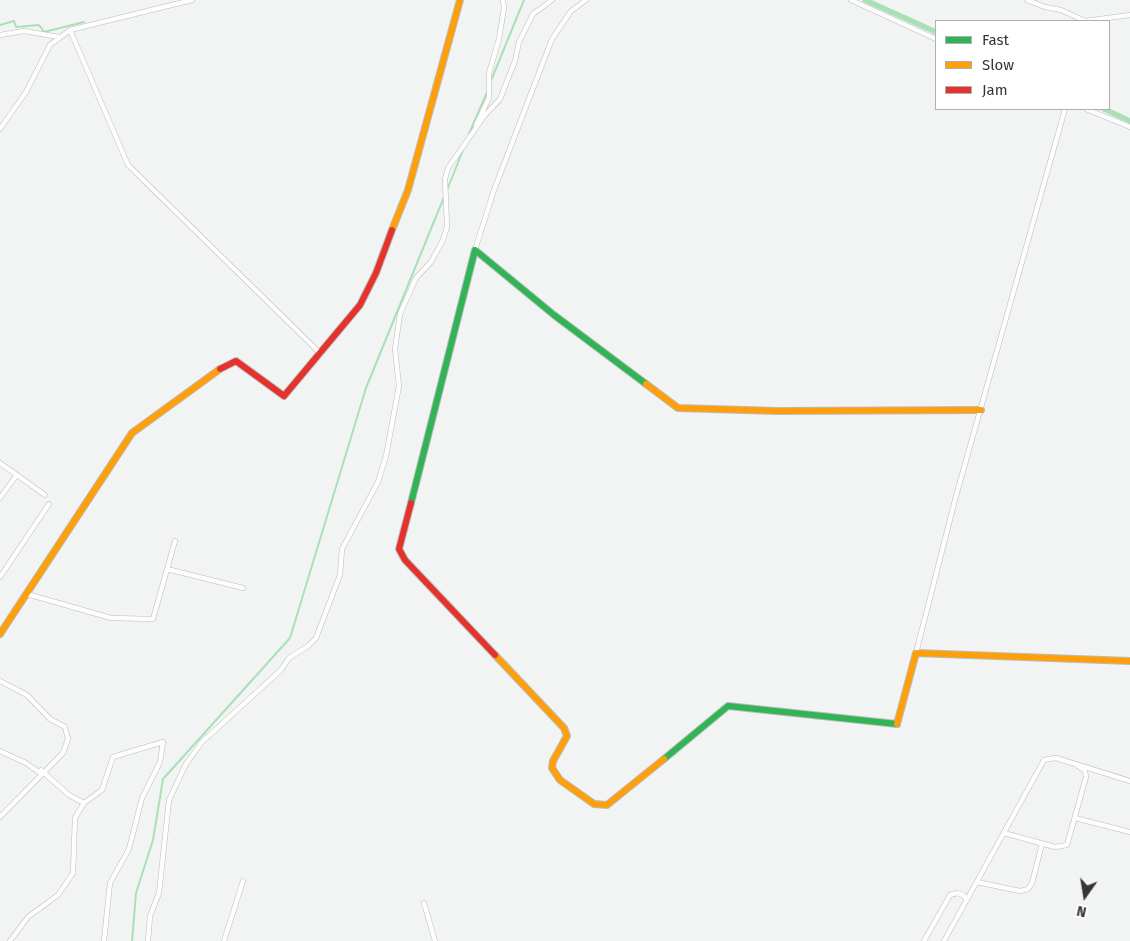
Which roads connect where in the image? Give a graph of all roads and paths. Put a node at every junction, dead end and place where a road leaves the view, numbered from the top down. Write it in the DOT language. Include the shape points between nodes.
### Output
graph roads {
  1 [pos="192,0"];
  2 [pos="460,0"];
  3 [pos="503,0"];
  4 [pos="552,0"];
  5 [pos="586,0"];
  6 [pos="851,0"];
  7 [pos="1027,0"];
  8 [pos="1130,15"];
  9 [pos="1083,20"];
  10 [pos="1092,20"];
  11 [pos="70,30"];
  12 [pos="0,35"];
  13 [pos="59,38"];
  14 [pos="935,39"];
  15 [pos="1065,110"];
  16 [pos="1088,110"];
  17 [pos="1130,127"];
  18 [pos="0,129"];
  19 [pos="474,131"];
  20 [pos="475,250"];
  21 [pos="321,354"];
  22 [pos="981,410"];
  23 [pos="0,463"];
  24 [pos="16,476"];
  25 [pos="45,495"];
  26 [pos="0,498"];
  27 [pos="49,504"];
  28 [pos="175,541"];
  29 [pos="167,569"];
  30 [pos="0,577"];
  31 [pos="243,588"];
  32 [pos="27,594"];
  33 [pos="0,634"];
  34 [pos="916,653"];
  35 [pos="1130,661"];
  36 [pos="0,681"];
  37 [pos="0,751"];
  38 [pos="1075,764"];
  39 [pos="1095,770"];
  40 [pos="45,774"];
  41 [pos="1086,777"];
  42 [pos="1130,781"];
  43 [pos="84,803"];
  44 [pos="0,818"];
  45 [pos="1075,818"];
  46 [pos="1130,832"];
  47 [pos="1004,833"];
  48 [pos="1042,844"];
  49 [pos="244,882"];
  50 [pos="977,882"];
  51 [pos="967,900"];
  52 [pos="424,903"];
  53 [pos="10,941"];
  54 [pos="104,941"];
  55 [pos="148,941"];
  56 [pos="224,941"];
  57 [pos="435,941"];
  58 [pos="924,941"];
  59 [pos="944,941"];
  1 -- 11 [label="street"];
  2 -- 21 [label="street" via="408,190 376,273 360,305"];
  3 -- 19 [label="street" via="499,39 489,73 489,98"];
  4 -- 19 [label="street" via="533,14 519,42 500,99"];
  5 -- 20 [label="street" via="571,11 552,39 494,190"];
  6 -- 14 [label="street"];
  7 -- 9 [label="street"];
  8 -- 10 [label="street"];
  11 -- 13 [label="street"];
  11 -- 21 [label="street" via="128,165"];
  12 -- 13 [label="street" via="24,30"];
  13 -- 18 [label="street" via="50,45 26,92"];
  15 -- 22 [label="street"];
  16 -- 17 [label="street"];
  19 -- 55 [label="street" via="448,168 445,179 447,227 442,240 431,262 416,278 400,314 395,349 399,386 392,415 391,438 378,482 342,549 340,576 327,614 312,642 289,658 281,670 202,742 186,764 169,800 159,893 150,916"];
  20 -- 22 [label="street" via="554,315 678,408"];
  20 -- 34 [label="street" via="399,549 405,560 564,728 567,736 552,768 560,780 594,804 607,805 728,706 897,726"];
  21 -- 32 [label="street" via="284,396 236,361 228,363 132,433"];
  22 -- 34 [label="street"];
  23 -- 24 [label="street"];
  24 -- 25 [label="street"];
  24 -- 26 [label="street"];
  27 -- 30 [label="street"];
  28 -- 29 [label="street"];
  29 -- 31 [label="street"];
  29 -- 32 [label="street" via="153,620 111,618"];
  32 -- 33 [label="street"];
  34 -- 35 [label="street"];
  36 -- 40 [label="street" via="27,695 50,720 65,727 68,739 63,753"];
  37 -- 40 [label="street"];
  38 -- 39 [label="street"];
  38 -- 41 [label="street" via="1085,771"];
  38 -- 47 [label="street" via="1056,758 1044,760"];
  39 -- 41 [label="street"];
  39 -- 42 [label="street"];
  40 -- 43 [label="street" via="69,795"];
  40 -- 44 [label="street"];
  41 -- 45 [label="street"];
  43 -- 53 [label="street" via="75,818 72,873 58,895 28,917"];
  43 -- 54 [label="street" via="102,790 112,756 164,742 160,762 142,798 129,850 110,883"];
  45 -- 46 [label="street"];
  45 -- 48 [label="street" via="1067,845 1062,848"];
  47 -- 48 [label="street"];
  47 -- 50 [label="street"];
  48 -- 50 [label="street" via="1028,889 1020,892"];
  49 -- 56 [label="street"];
  50 -- 51 [label="street"];
  51 -- 58 [label="street" via="957,893 950,895"];
  51 -- 59 [label="street"];
  52 -- 57 [label="street"];
}
